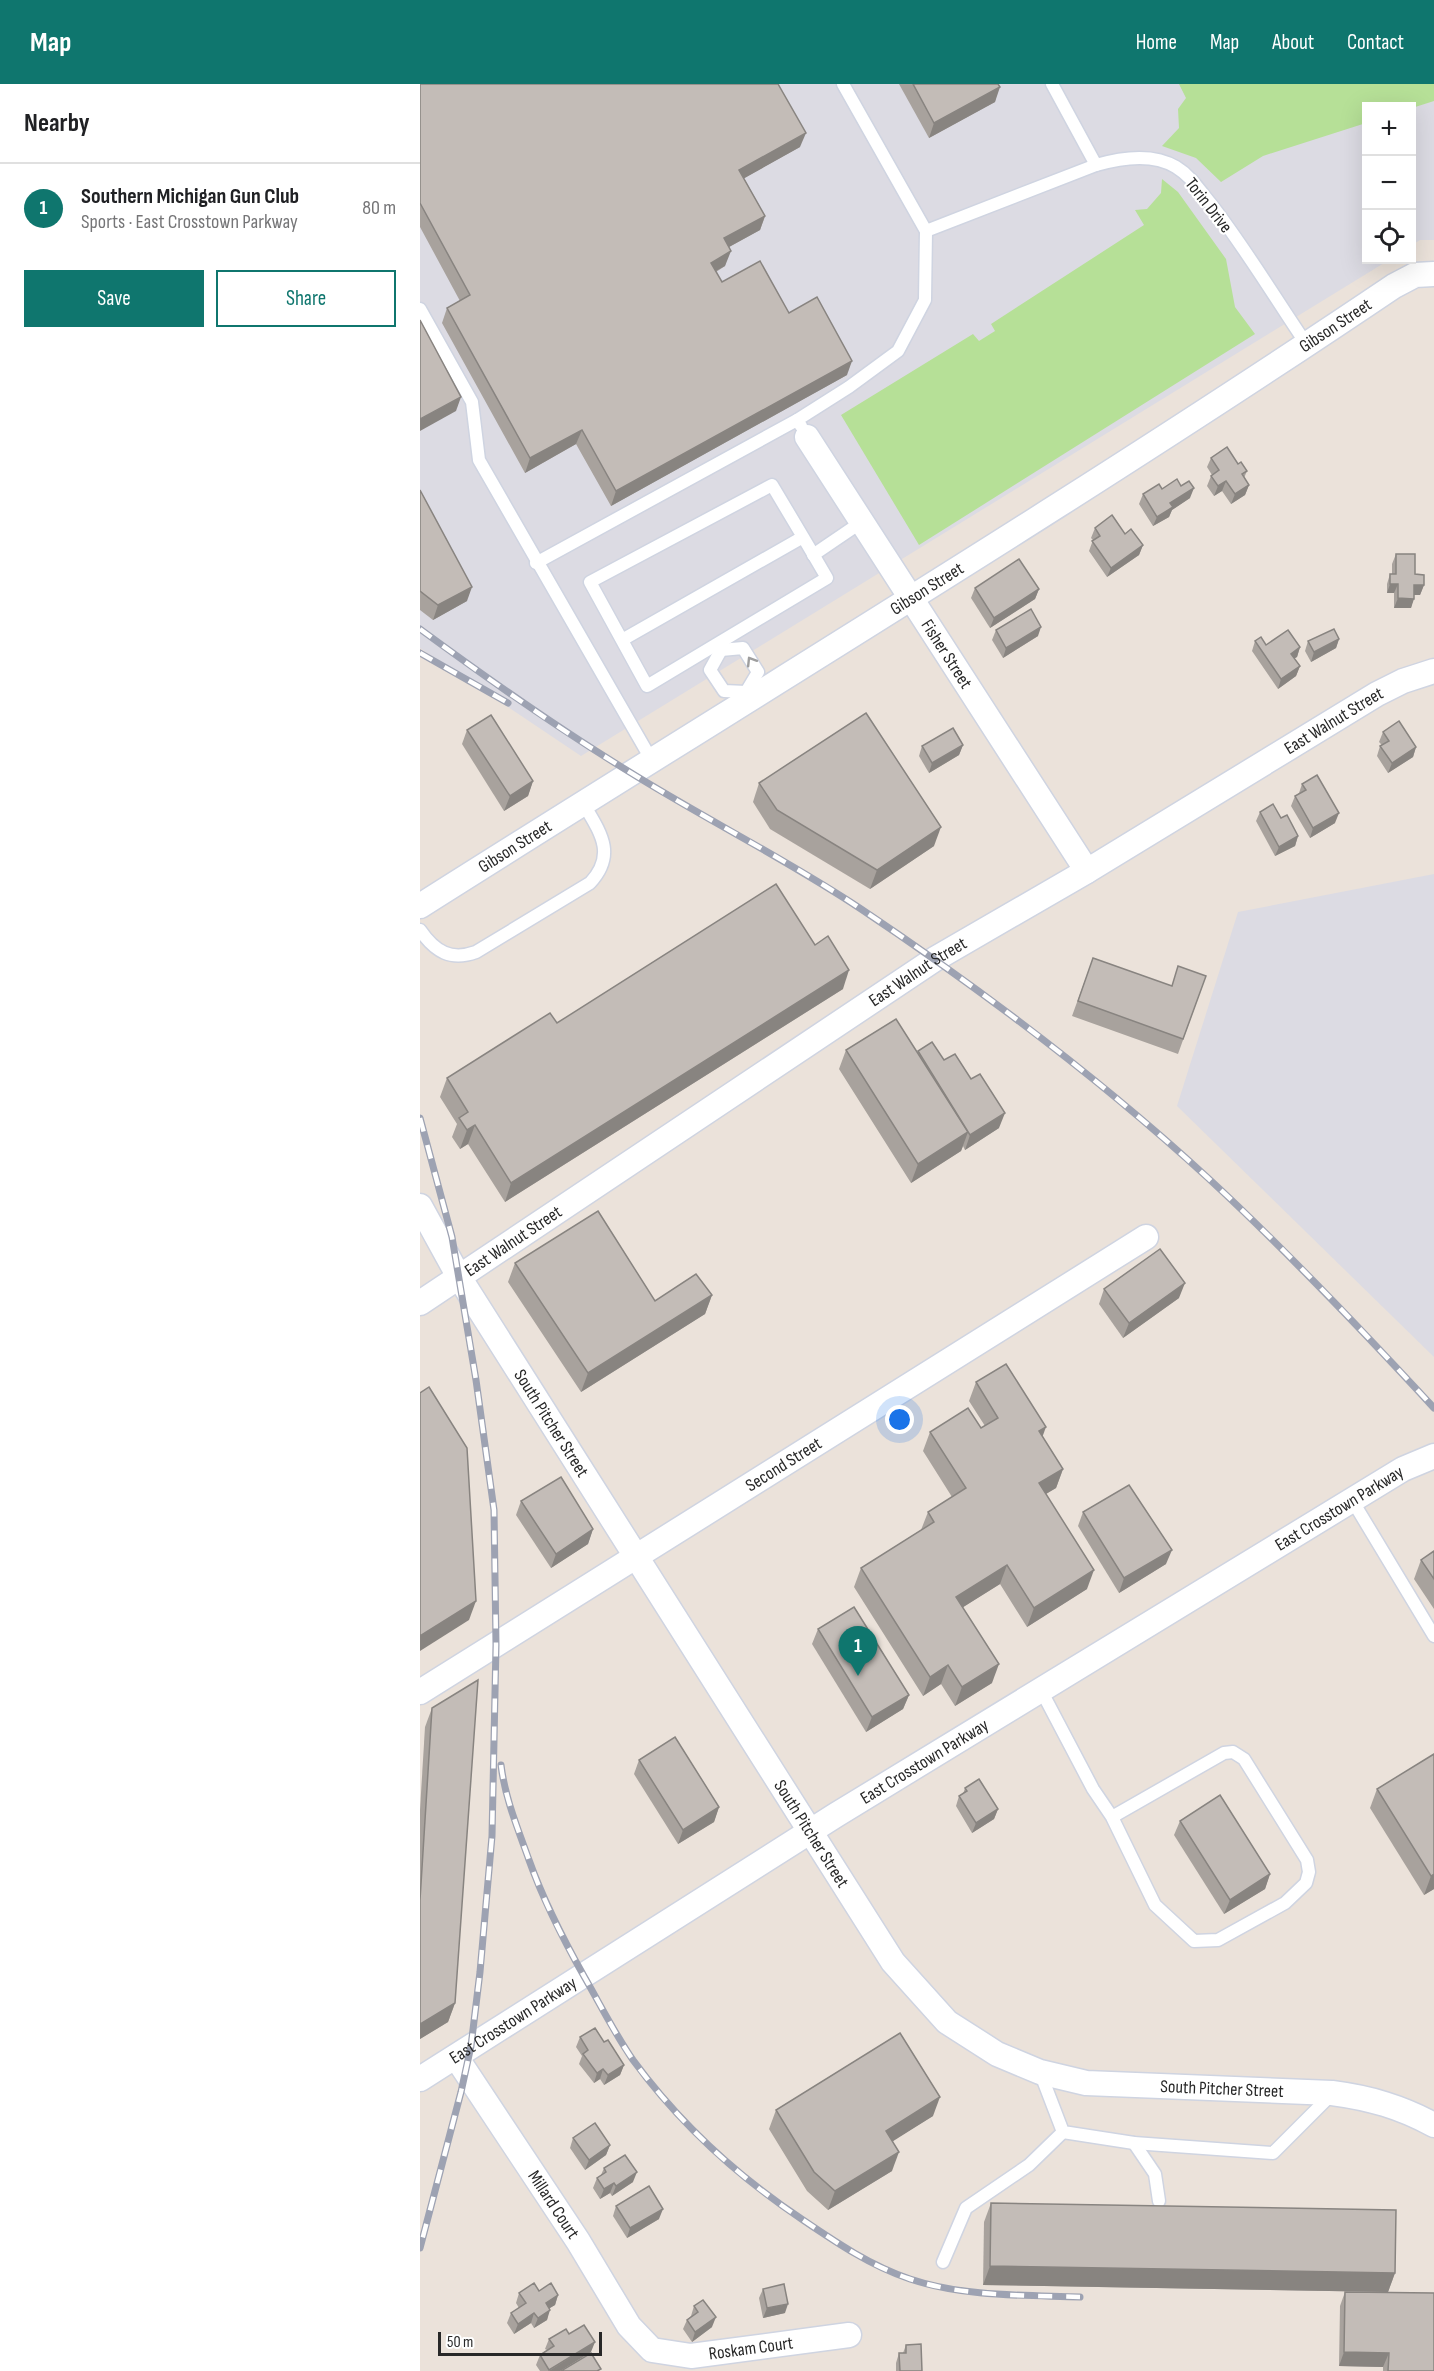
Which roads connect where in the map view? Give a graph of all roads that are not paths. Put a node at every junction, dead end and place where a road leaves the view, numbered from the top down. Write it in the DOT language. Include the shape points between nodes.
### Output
graph roads {
  1 [pos="843,84"];
  2 [pos="1052,84"];
  3 [pos="1096,165"];
  4 [pos="926,231"];
  5 [pos="1434,274"];
  6 [pos="420,309"];
  7 [pos="1307,345"];
  8 [pos="802,428"];
  9 [pos="863,521"];
  10 [pos="803,537"];
  11 [pos="813,555"];
  12 [pos="536,563"];
  13 [pos="911,598"];
  14 [pos="622,640"];
  15 [pos="719,647"];
  16 [pos="1434,671"];
  17 [pos="748,695"];
  18 [pos="651,759"];
  19 [pos="583,803"];
  20 [pos="1087,871"];
  21 [pos="420,906"];
  22 [pos="420,930"];
  23 [pos="420,1206"];
  24 [pos="1146,1237"];
  25 [pos="459,1277"];
  26 [pos="420,1303"];
  27 [pos="1434,1456"];
  28 [pos="1353,1500"];
  29 [pos="636,1556"];
  30 [pos="1434,1636"];
  31 [pos="420,1692"];
  32 [pos="1042,1692"];
  33 [pos="1112,1817"];
  34 [pos="810,1832"];
  35 [pos="456,2057"];
  36 [pos="1040,2072"];
  37 [pos="420,2079"];
  38 [pos="1332,2093"];
  39 [pos="1434,2125"];
  40 [pos="1063,2132"];
  41 [pos="1134,2143"];
  42 [pos="1159,2201"];
  43 [pos="943,2262"];
  44 [pos="849,2335"];
  45 [pos="652,2350"];
  1 -- 4 [label="lane"];
  2 -- 3 [label="lane"];
  3 -- 4 [label="lane, Torin Drive"];
  3 -- 7 [label="lane, Torin Drive" via="1120,158 1159,160 1176,166 1222,218"];
  4 -- 8 [label="lane" via="925,300 898,351"];
  5 -- 7 [label="street, Gibson Street" via="1415,275 1394,286"];
  6 -- 12 [label="lane" via="472,402 479,460"];
  7 -- 13 [label="street, Gibson Street"];
  8 -- 9 [label="street, Fisher Street"];
  8 -- 12 [label="lane"];
  9 -- 11 [label="lane"];
  9 -- 13 [label="street, Fisher Street"];
  10 -- 11 [label="lane"];
  10 -- 14 [label="lane"];
  10 -- 14 [label="lane" via="772,485 590,582"];
  11 -- 15 [label="lane" via="827,578"];
  12 -- 18 [label="lane"];
  13 -- 17 [label="street, Gibson Street"];
  13 -- 20 [label="street, Fisher Street"];
  14 -- 15 [label="lane" via="647,686"];
  15 -- 17 [label="lane" via="710,670 713,675 724,692"];
  17 -- 15 [label="lane, one-way" via="758,672 743,648"];
  16 -- 20 [label="street, East Walnut Street" via="1377,694"];
  17 -- 18 [label="street, Gibson Street"];
  18 -- 19 [label="street, Gibson Street"];
  19 -- 21 [label="street, Gibson Street"];
  19 -- 22 [label="lane" via="602,836 604,851 600,872 590,883 462,957 444,954"];
  20 -- 25 [label="street, East Walnut Street" via="934,960"];
  23 -- 25 [label="street, South Pitcher Street"];
  24 -- 29 [label="street, Second Street"];
  25 -- 26 [label="street, East Walnut Street"];
  25 -- 29 [label="street, South Pitcher Street"];
  27 -- 28 [label="street, East Crosstown Parkway" via="1403,1469"];
  28 -- 30 [label="lane"];
  28 -- 32 [label="street, East Crosstown Parkway"];
  29 -- 31 [label="street, Second Street"];
  29 -- 34 [label="street, South Pitcher Street"];
  32 -- 33 [label="lane"];
  32 -- 34 [label="street, East Crosstown Parkway"];
  33 -- 33 [label="lane" via="1208,1760 1233,1752 1244,1759 1307,1860 1306,1883 1285,1903 1218,1940 1194,1941 1155,1905"];
  34 -- 35 [label="street, East Crosstown Parkway"];
  34 -- 36 [label="street, South Pitcher Street" via="895,1965 947,2022 997,2054"];
  35 -- 37 [label="street, East Crosstown Parkway"];
  35 -- 45 [label="street, Millard Court" via="578,2241 629,2326"];
  36 -- 38 [label="street, South Pitcher Street" via="1086,2083"];
  36 -- 40 [label="lane"];
  38 -- 39 [label="street, South Pitcher Street" via="1373,2099"];
  38 -- 41 [label="lane" via="1273,2153"];
  40 -- 41 [label="lane"];
  40 -- 43 [label="lane" via="1029,2165 966,2208"];
  41 -- 42 [label="lane" via="1155,2174"];
  44 -- 45 [label="street, Roskam Court" via="691,2356"];
}
